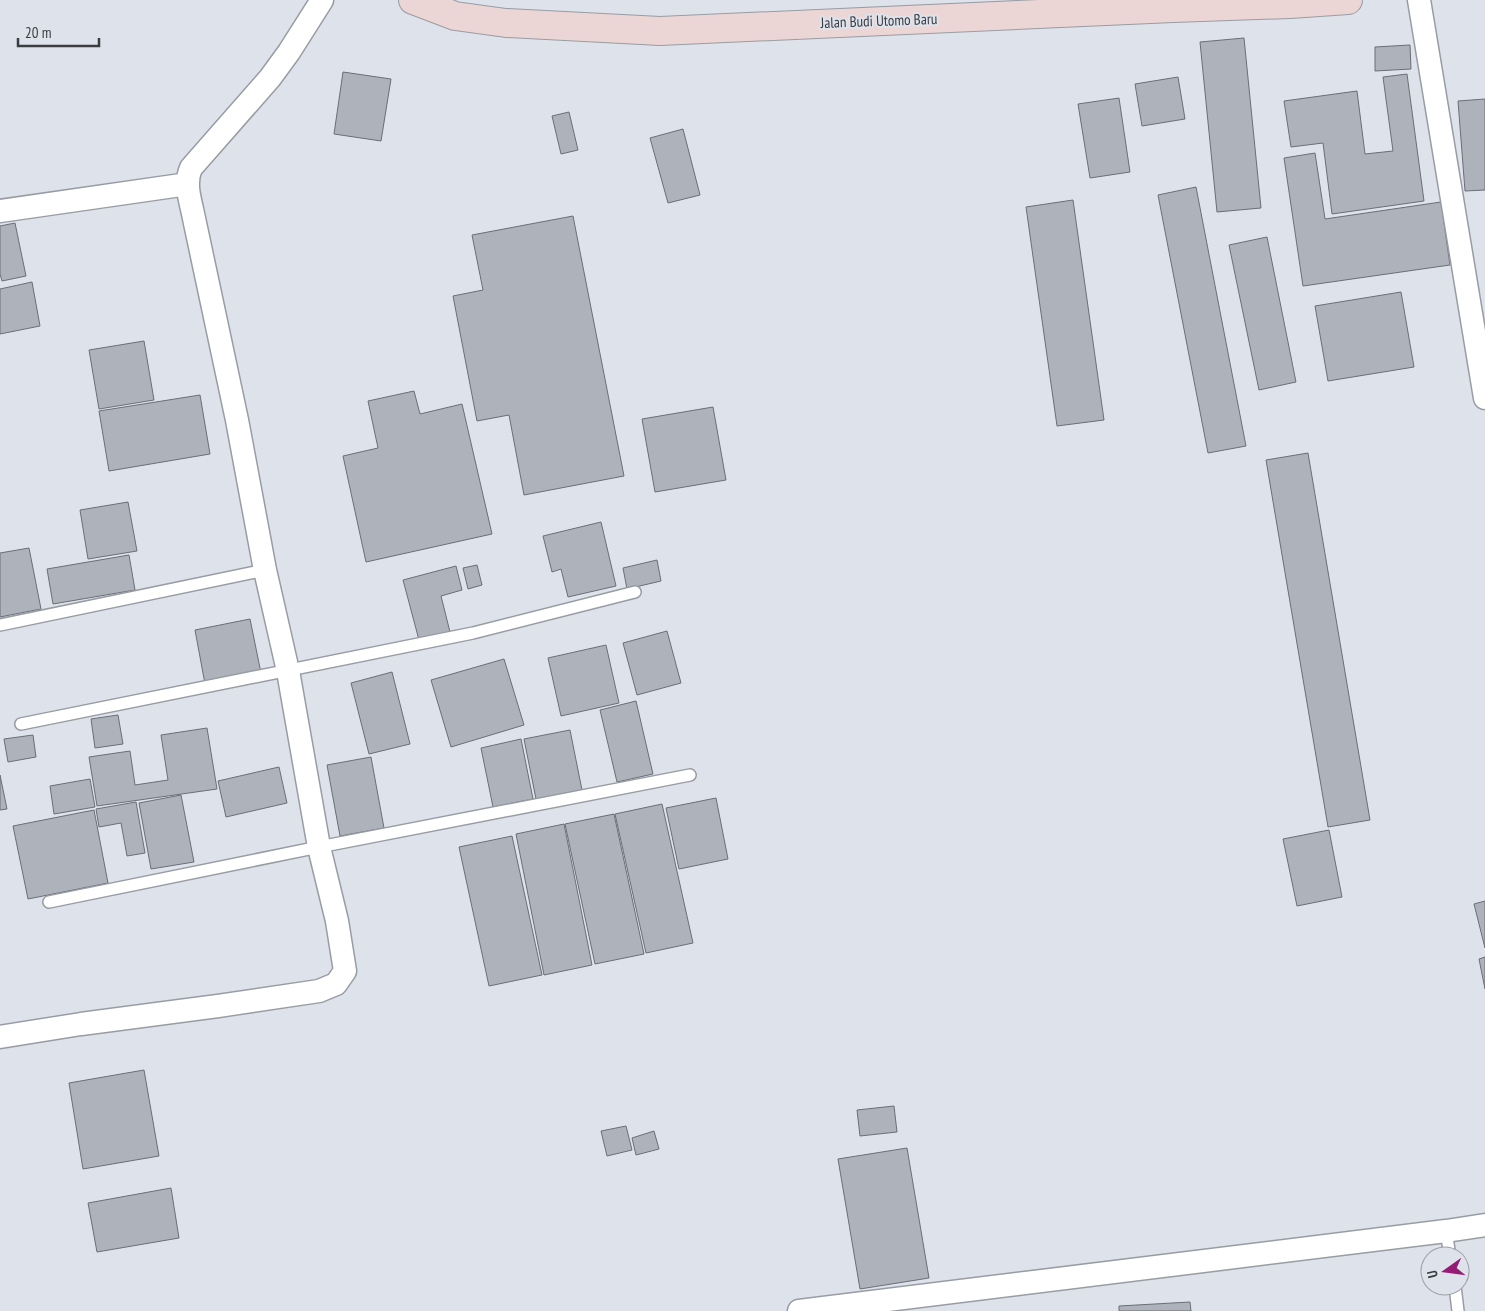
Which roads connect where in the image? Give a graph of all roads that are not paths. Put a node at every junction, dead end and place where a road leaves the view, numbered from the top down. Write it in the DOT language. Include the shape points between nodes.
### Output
graph roads {
  1 [pos="322,0"];
  2 [pos="413,0"];
  3 [pos="1348,0"];
  4 [pos="1419,0"];
  5 [pos="188,184"];
  6 [pos="0,211"];
  7 [pos="1484,384"];
  8 [pos="265,570"];
  9 [pos="635,592"];
  10 [pos="0,625"];
  11 [pos="288,671"];
  12 [pos="21,724"];
  13 [pos="690,775"];
  14 [pos="318,847"];
  15 [pos="49,902"];
  16 [pos="0,1037"];
  17 [pos="1485,1225"];
  18 [pos="1446,1231"];
  19 [pos="1448,1246"];
  20 [pos="1456,1296"];
  21 [pos="959,1301"];
  22 [pos="799,1311"];
  23 [pos="1458,1311"];
  1 -- 5 [label="street" via="270,78 191,168"];
  2 -- 3 [label="street, Jalan Budi Utomo Baru" via="456,16 506,23 660,31"];
  4 -- 7 [label="street"];
  5 -- 6 [label="street"];
  5 -- 8 [label="street"];
  8 -- 10 [label="lane"];
  8 -- 11 [label="street"];
  9 -- 11 [label="lane" via="473,633"];
  11 -- 12 [label="lane"];
  11 -- 14 [label="street"];
  13 -- 14 [label="lane"];
  14 -- 15 [label="lane"];
  14 -- 16 [label="street" via="337,921 345,972 336,984 320,991"];
  17 -- 18 [label="street"];
  18 -- 19 [label="lane"];
  18 -- 21 [label="street"];
  20 -- 23 [label="lane"];
  21 -- 22 [label="street"];
}
